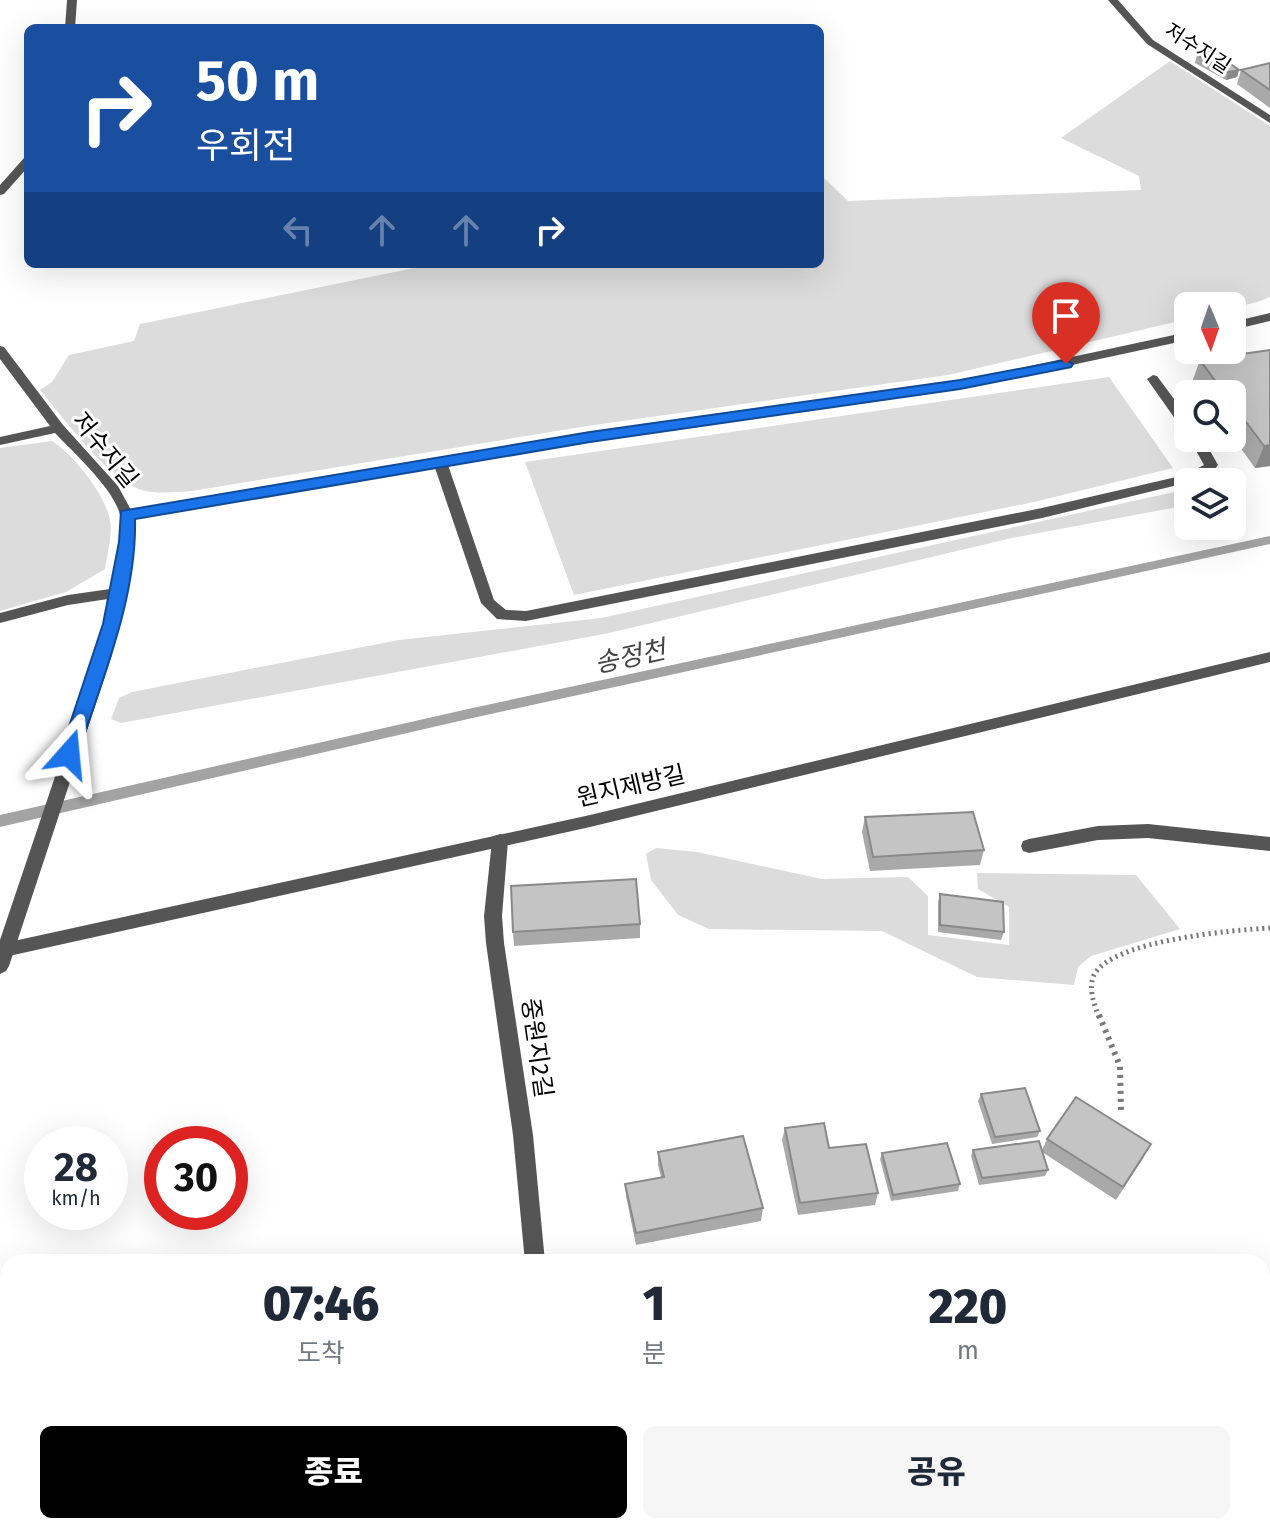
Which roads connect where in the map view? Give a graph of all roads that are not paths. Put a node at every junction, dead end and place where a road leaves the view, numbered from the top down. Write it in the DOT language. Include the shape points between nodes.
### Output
graph roads {
  1 [pos="72,0"];
  2 [pos="1113,0"];
  3 [pos="70,24"];
  4 [pos="1270,120"];
  5 [pos="24,165"];
  6 [pos="0,192"];
  7 [pos="1270,317"];
  8 [pos="1246,323"];
  9 [pos="1174,339"];
  10 [pos="0,350"];
  11 [pos="1153,379"];
  12 [pos="1174,408"];
  13 [pos="58,428"];
  14 [pos="0,441"];
  15 [pos="1204,452"];
  16 [pos="440,462"];
  17 [pos="127,515"];
  18 [pos="118,593"];
  19 [pos="0,618"];
  20 [pos="1270,657"];
  21 [pos="500,841"];
  22 [pos="1270,844"];
  23 [pos="1029,846"];
  24 [pos="2,955"];
  25 [pos="534,1254"];
  1 -- 3 [label="street"];
  2 -- 4 [label="street, 저수지길" via="1160,50"];
  5 -- 6 [label="street"];
  7 -- 8 [label="street"];
  9 -- 16 [label="street" via="960,385"];
  10 -- 13 [label="street, 저수지길"];
  11 -- 12 [label="street"];
  13 -- 14 [label="street"];
  13 -- 17 [label="street, 저수지길" via="113,489"];
  15 -- 16 [label="street" via="1211,465 1189,478 1042,513 526,616 502,615 488,603"];
  16 -- 17 [label="street"];
  17 -- 18 [label="street, 저수지길"];
  18 -- 19 [label="street"];
  18 -- 24 [label="street, 저수지길" via="104,655"];
  20 -- 21 [label="street, 원지제방길"];
  21 -- 24 [label="street, 원지제방길"];
  21 -- 25 [label="street, 중원지2길" via="495,943"];
  22 -- 23 [label="street" via="1148,831 1098,833"];
}
